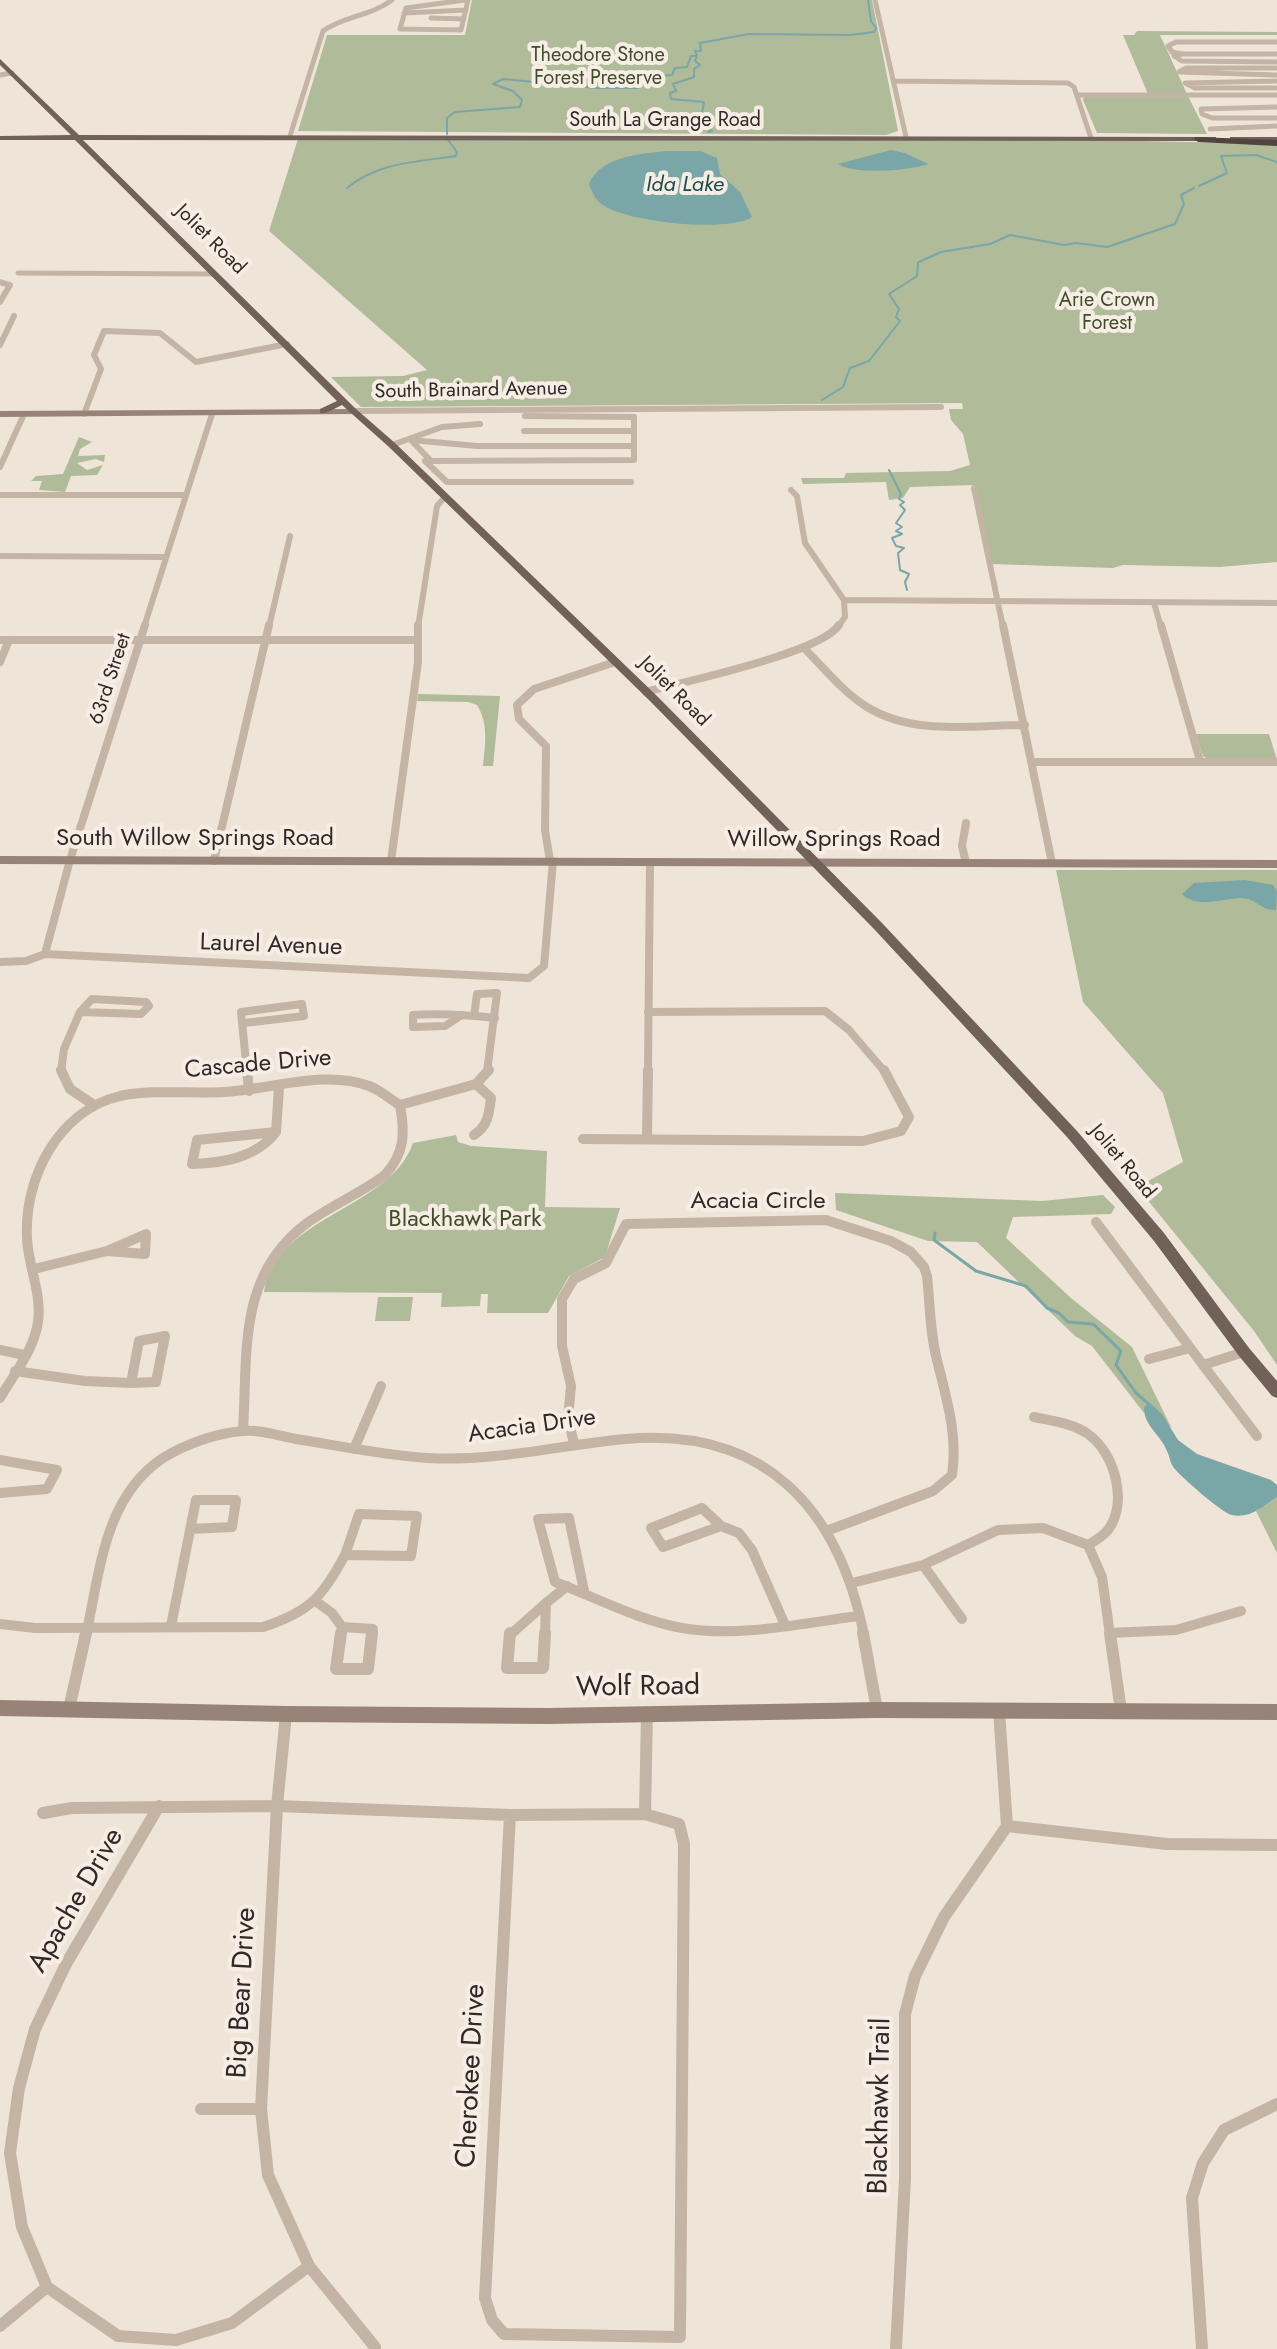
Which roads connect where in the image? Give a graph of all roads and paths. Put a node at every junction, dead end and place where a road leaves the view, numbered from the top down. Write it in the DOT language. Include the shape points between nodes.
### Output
graph roads {
  1 [pos="392,0"];
  2 [pos="466,0"];
  3 [pos="875,0"];
  4 [pos="466,10"];
  5 [pos="405,13"];
  6 [pos="464,19"];
  7 [pos="1277,42"];
  8 [pos="1182,54"];
  9 [pos="1277,54"];
  10 [pos="0,61"];
  11 [pos="1277,62"];
  12 [pos="1277,68"];
  13 [pos="12,73"];
  14 [pos="0,75"];
  15 [pos="1277,75"];
  16 [pos="894,81"];
  17 [pos="1277,81"];
  18 [pos="1277,88"];
  19 [pos="1077,95"];
  20 [pos="1277,95"];
  21 [pos="1277,107"];
  22 [pos="1277,118"];
  23 [pos="62,121"];
  24 [pos="1277,126"];
  25 [pos="1210,129"];
  26 [pos="46,134"];
  27 [pos="0,136"];
  28 [pos="77,136"];
  29 [pos="290,136"];
  30 [pos="906,137"];
  31 [pos="1223,137"];
  32 [pos="1091,138"];
  33 [pos="1140,138"];
  34 [pos="1277,138"];
  35 [pos="1198,139"];
  36 [pos="18,273"];
  37 [pos="214,274"];
  38 [pos="0,282"];
  39 [pos="0,302"];
  40 [pos="14,316"];
  41 [pos="287,344"];
  42 [pos="0,345"];
  43 [pos="344,401"];
  44 [pos="941,407"];
  45 [pos="323,411"];
  46 [pos="353,411"];
  47 [pos="525,412"];
  48 [pos="0,414"];
  49 [pos="24,414"];
  50 [pos="84,414"];
  51 [pos="212,414"];
  52 [pos="480,424"];
  53 [pos="524,431"];
  54 [pos="634,431"];
  55 [pos="411,440"];
  56 [pos="392,445"];
  57 [pos="523,446"];
  58 [pos="634,446"];
  59 [pos="425,461"];
  60 [pos="522,461"];
  61 [pos="602,461"];
  62 [pos="0,467"];
  63 [pos="612,482"];
  64 [pos="631,482"];
  65 [pos="974,488"];
  66 [pos="791,490"];
  67 [pos="0,495"];
  68 [pos="185,495"];
  69 [pos="445,497"];
  70 [pos="290,536"];
  71 [pos="0,556"];
  72 [pos="166,557"];
  73 [pos="844,600"];
  74 [pos="998,601"];
  75 [pos="1154,603"];
  76 [pos="1277,603"];
  77 [pos="140,639"];
  78 [pos="265,639"];
  79 [pos="4,640"];
  80 [pos="416,640"];
  81 [pos="804,648"];
  82 [pos="0,662"];
  83 [pos="615,662"];
  84 [pos="646,692"];
  85 [pos="1025,725"];
  86 [pos="1200,761"];
  87 [pos="1033,762"];
  88 [pos="1277,762"];
  89 [pos="966,823"];
  90 [pos="0,860"];
  91 [pos="70,860"];
  92 [pos="214,861"];
  93 [pos="391,861"];
  94 [pos="552,861"];
  95 [pos="650,862"];
  96 [pos="818,862"];
  97 [pos="966,863"];
  98 [pos="1052,863"];
  99 [pos="1277,864"];
  100 [pos="45,954"];
  101 [pos="0,962"];
  102 [pos="80,1012"];
  103 [pos="648,1012"];
  104 [pos="462,1015"];
  105 [pos="474,1016"];
  106 [pos="495,1018"];
  107 [pos="244,1023"];
  108 [pos="476,1084"];
  109 [pos="279,1088"];
  110 [pos="249,1091"];
  111 [pos="94,1105"];
  112 [pos="400,1105"];
  113 [pos="276,1132"];
  114 [pos="474,1135"];
  115 [pos="647,1138"];
  116 [pos="583,1139"];
  117 [pos="1096,1222"];
  118 [pos="107,1251"];
  119 [pos="34,1269"];
  120 [pos="1190,1348"];
  121 [pos="0,1350"];
  122 [pos="1244,1352"];
  123 [pos="24,1355"];
  124 [pos="1149,1359"];
  125 [pos="1203,1365"];
  126 [pos="15,1371"];
  127 [pos="131,1383"];
  128 [pos="381,1386"];
  129 [pos="1277,1392"];
  130 [pos="0,1398"];
  131 [pos="1034,1417"];
  132 [pos="243,1430"];
  133 [pos="1257,1436"];
  134 [pos="574,1444"];
  135 [pos="354,1449"];
  136 [pos="0,1460"];
  137 [pos="0,1493"];
  138 [pos="721,1526"];
  139 [pos="191,1529"];
  140 [pos="829,1530"];
  141 [pos="1088,1545"];
  142 [pos="345,1555"];
  143 [pos="923,1565"];
  144 [pos="852,1583"];
  145 [pos="567,1586"];
  146 [pos="584,1591"];
  147 [pos="318,1603"];
  148 [pos="546,1603"];
  149 [pos="1241,1611"];
  150 [pos="859,1616"];
  151 [pos="962,1619"];
  152 [pos="0,1624"];
  153 [pos="785,1625"];
  154 [pos="171,1626"];
  155 [pos="88,1627"];
  156 [pos="342,1627"];
  157 [pos="1109,1633"];
  158 [pos="0,1708"];
  159 [pos="69,1709"];
  160 [pos="877,1710"];
  161 [pos="999,1711"];
  162 [pos="1121,1711"];
  163 [pos="1277,1712"];
  164 [pos="286,1714"];
  165 [pos="647,1714"];
  166 [pos="159,1806"];
  167 [pos="277,1806"];
  168 [pos="43,1813"];
  169 [pos="645,1814"];
  170 [pos="510,1815"];
  171 [pos="1007,1826"];
  172 [pos="1277,1845"];
  173 [pos="1277,2104"];
  174 [pos="201,2109"];
  175 [pos="261,2109"];
  176 [pos="309,2266"];
  177 [pos="47,2287"];
  178 [pos="0,2326"];
  179 [pos="375,2347"];
  180 [pos="896,2349"];
  181 [pos="1202,2349"];
  1 -- 29 [label="street" via="323,32"];
  2 -- 4 [label="street"];
  2 -- 5 [label="street"];
  3 -- 16 [label="street"];
  4 -- 5 [label="street"];
  4 -- 6 [label="street"];
  5 -- 6 [label="street"];
  5 -- 6 [label="street" via="400,29 461,30"];
  7 -- 8 [label="street" via="1168,45"];
  8 -- 9 [label="street"];
  8 -- 11 [label="street" via="1174,58"];
  10 -- 13 [label="main road, Joliet Road"];
  12 -- 15 [label="street" via="1179,72"];
  13 -- 14 [label="street"];
  13 -- 23 [label="main road, Joliet Road"];
  16 -- 19 [label="street" via="1053,81 1068,83"];
  16 -- 30 [label="street"];
  17 -- 18 [label="street" via="1185,83 1195,88"];
  19 -- 20 [label="street"];
  19 -- 32 [label="street"];
  21 -- 22 [label="street" via="1201,109 1212,118"];
  23 -- 26 [label="main road"];
  23 -- 28 [label="main road, Joliet Road"];
  24 -- 25 [label="street"];
  26 -- 27 [label="main road, South La Grange Road"];
  26 -- 28 [label="main road, South La Grange Road"];
  27 -- 28 [label="main road, South La Grange Road"];
  28 -- 29 [label="main road, South La Grange Road"];
  28 -- 37 [label="main road, Joliet Road"];
  29 -- 30 [label="main road, South La Grange Road"];
  30 -- 32 [label="main road, South La Grange Road"];
  31 -- 33 [label="main road"];
  31 -- 34 [label="highway"];
  32 -- 33 [label="main road, South La Grange Road"];
  33 -- 35 [label="main road"];
  34 -- 35 [label="highway"];
  36 -- 37 [label="street"];
  37 -- 41 [label="main road, Joliet Road"];
  38 -- 39 [label="street" via="9,283"];
  40 -- 42 [label="street"];
  41 -- 43 [label="main road, Joliet Road"];
  41 -- 50 [label="street" via="196,362 160,333 104,331 94,355 101,369"];
  43 -- 45 [label="main road"];
  43 -- 46 [label="main road, Joliet Road"];
  44 -- 47 [label="street, South Brainard Avenue"];
  45 -- 46 [label="street, South Brainard Avenue"];
  45 -- 51 [label="street, South Brainard Avenue"];
  46 -- 47 [label="street, South Brainard Avenue"];
  46 -- 56 [label="main road, Joliet Road"];
  47 -- 53 [label="street"];
  47 -- 54 [label="street" via="634,417"];
  48 -- 49 [label="street, South Brainard Avenue"];
  49 -- 50 [label="street, South Brainard Avenue"];
  49 -- 62 [label="street"];
  50 -- 51 [label="street, South Brainard Avenue"];
  51 -- 68 [label="street, 63rd Street"];
  52 -- 55 [label="street" via="442,427"];
  53 -- 54 [label="street"];
  53 -- 57 [label="street"];
  54 -- 58 [label="street"];
  55 -- 56 [label="street"];
  55 -- 57 [label="street"];
  55 -- 59 [label="street" via="429,459"];
  56 -- 69 [label="main road, Joliet Road"];
  57 -- 58 [label="street"];
  57 -- 60 [label="street"];
  58 -- 61 [label="street" via="634,460"];
  59 -- 60 [label="street"];
  59 -- 63 [label="street" via="447,482"];
  60 -- 61 [label="street"];
  61 -- 63 [label="street"];
  63 -- 64 [label="street"];
  65 -- 74 [label="street"];
  66 -- 73 [label="street" via="797,496 805,543"];
  67 -- 68 [label="street"];
  68 -- 72 [label="street, 63rd Street"];
  69 -- 80 [label="street" via="437,506"];
  69 -- 83 [label="main road, Joliet Road"];
  70 -- 78 [label="street"];
  71 -- 72 [label="street"];
  72 -- 77 [label="street, 63rd Street"];
  73 -- 74 [label="street"];
  73 -- 81 [label="street" via="845,617 835,632"];
  74 -- 75 [label="street"];
  74 -- 85 [label="street"];
  75 -- 76 [label="street"];
  75 -- 86 [label="street"];
  77 -- 78 [label="street"];
  77 -- 79 [label="street"];
  77 -- 91 [label="street, 63rd Street"];
  78 -- 80 [label="street"];
  78 -- 92 [label="street"];
  79 -- 82 [label="street"];
  80 -- 93 [label="street" via="418,662"];
  81 -- 84 [label="street"];
  81 -- 85 [label="street" via="867,707 891,718 922,724"];
  83 -- 84 [label="main road, Joliet Road"];
  83 -- 94 [label="street" via="534,689 517,705 519,719 546,746 545,830"];
  84 -- 96 [label="main road, Joliet Road"];
  85 -- 87 [label="street"];
  86 -- 87 [label="street"];
  86 -- 88 [label="street"];
  87 -- 98 [label="street"];
  89 -- 97 [label="street"];
  90 -- 91 [label="street, South Willow Springs Road"];
  91 -- 92 [label="street, South Willow Springs Road"];
  91 -- 100 [label="street, 63rd Street"];
  92 -- 93 [label="street, South Willow Springs Road"];
  93 -- 94 [label="street, Willow Springs Road"];
  94 -- 95 [label="street, Willow Springs Road"];
  94 -- 100 [label="street, Laurel Avenue" via="544,966 529,978"];
  95 -- 96 [label="street, Willow Springs Road"];
  95 -- 103 [label="street"];
  96 -- 97 [label="street, Willow Springs Road"];
  96 -- 122 [label="main road, Joliet Road" via="1072,1134 1159,1237"];
  97 -- 98 [label="street, Willow Springs Road"];
  98 -- 99 [label="street, Willow Springs Road"];
  100 -- 101 [label="street, Laurel Avenue"];
  102 -- 102 [label="street" via="141,1014 149,1006 92,999"];
  102 -- 111 [label="street" via="61,1070 67,1086"];
  103 -- 115 [label="street"];
  103 -- 115 [label="street" via="825,1011 839,1019 896,1086 909,1117 901,1131 863,1141"];
  104 -- 104 [label="street" via="413,1015 413,1027 445,1026"];
  104 -- 105 [label="street"];
  105 -- 106 [label="street"];
  105 -- 106 [label="street" via="477,994 497,993"];
  106 -- 108 [label="street" via="489,1070"];
  107 -- 107 [label="street" via="304,1016 302,1004 241,1012"];
  107 -- 110 [label="street"];
  108 -- 112 [label="street"];
  108 -- 114 [label="street" via="491,1098 489,1120"];
  109 -- 110 [label="street, Cascade Drive"];
  109 -- 112 [label="street, Cascade Drive" via="346,1080 368,1085"];
  109 -- 113 [label="street"];
  110 -- 111 [label="street, Cascade Drive" via="136,1095"];
  111 -- 119 [label="street, Cascade Drive" via="73,1120 35,1176 27,1214"];
  112 -- 132 [label="street" via="407,1137 396,1164 301,1228 260,1279 252,1305"];
  113 -- 113 [label="street" via="197,1140 192,1164 250,1153"];
  115 -- 116 [label="street"];
  117 -- 120 [label="street"];
  118 -- 119 [label="street"];
  119 -- 123 [label="street, Cascade Drive" via="38,1314"];
  120 -- 124 [label="street"];
  120 -- 125 [label="street"];
  121 -- 123 [label="street"];
  122 -- 125 [label="street"];
  122 -- 129 [label="main road, Joliet Road"];
  123 -- 126 [label="street, Cascade Drive"];
  125 -- 133 [label="street"];
  126 -- 127 [label="street" via="83,1383"];
  126 -- 130 [label="street, Cascade Drive"];
  127 -- 127 [label="street" via="156,1382 165,1336 139,1341"];
  128 -- 135 [label="street"];
  131 -- 141 [label="street" via="1069,1424 1091,1436 1108,1459 1118,1506 1108,1530"];
  132 -- 135 [label="street, Acacia Drive"];
  132 -- 155 [label="street, Acacia Drive" via="194,1441 142,1473 123,1493 112,1519"];
  134 -- 135 [label="street, Acacia Drive" via="521,1455 455,1459"];
  134 -- 140 [label="street, Acacia Drive" via="650,1436 716,1447 788,1484"];
  134 -- 140 [label="street, Acacia Circle" via="562,1299 574,1279 610,1259 626,1224 826,1220 880,1237 911,1252 925,1270 956,1462 947,1482 933,1491"];
  136 -- 137 [label="street" via="57,1470 47,1489"];
  138 -- 138 [label="street" via="663,1547 651,1528 702,1508"];
  138 -- 153 [label="street" via="739,1533 752,1550"];
  139 -- 139 [label="street" via="196,1500 236,1500 232,1527"];
  139 -- 154 [label="street"];
  140 -- 144 [label="street, Acacia Drive"];
  141 -- 143 [label="street" via="1043,1528 998,1530"];
  141 -- 157 [label="street" via="1102,1577"];
  142 -- 142 [label="street" via="359,1514 417,1516 411,1556"];
  142 -- 147 [label="street"];
  143 -- 144 [label="street"];
  143 -- 151 [label="street"];
  144 -- 150 [label="street, Acacia Drive"];
  145 -- 146 [label="street"];
  145 -- 146 [label="street" via="555,1582 538,1519 569,1518"];
  145 -- 148 [label="street"];
  146 -- 153 [label="street" via="615,1607 684,1628"];
  147 -- 154 [label="street" via="263,1627"];
  147 -- 156 [label="street"];
  148 -- 148 [label="street" via="510,1633 507,1668 543,1668"];
  149 -- 157 [label="street" via="1168,1633"];
  150 -- 153 [label="street"];
  150 -- 160 [label="street, Acacia Drive"];
  152 -- 155 [label="street"];
  154 -- 155 [label="street"];
  155 -- 159 [label="street, Acacia Drive"];
  156 -- 156 [label="street" via="373,1629 368,1669 336,1669"];
  157 -- 162 [label="street"];
  158 -- 159 [label="street, Wolf Road"];
  159 -- 164 [label="street, Wolf Road"];
  160 -- 161 [label="street, Wolf Road"];
  160 -- 165 [label="street, Wolf Road"];
  161 -- 162 [label="street, Wolf Road"];
  161 -- 171 [label="street"];
  162 -- 163 [label="street, Wolf Road"];
  164 -- 165 [label="street, Wolf Road"];
  164 -- 167 [label="street, Big Bear Drive"];
  165 -- 169 [label="street"];
  166 -- 167 [label="street"];
  166 -- 168 [label="street"];
  166 -- 177 [label="street, Apache Drive" via="66,1964 35,2029 19,2088 10,2153 22,2227"];
  167 -- 170 [label="street"];
  167 -- 175 [label="street, Big Bear Drive"];
  169 -- 170 [label="street"];
  169 -- 170 [label="street, Cherokee Drive" via="679,1824 684,1844 680,2337 504,2334 492,2320 485,2298"];
  171 -- 172 [label="street" via="1167,1844"];
  171 -- 180 [label="street, Blackhawk Trail" via="944,1917 915,1976 905,2014 905,2179"];
  173 -- 181 [label="street" via="1224,2130 1203,2163 1192,2198"];
  174 -- 175 [label="street"];
  175 -- 176 [label="street, Big Bear Drive" via="268,2175"];
  176 -- 177 [label="street" via="232,2323 176,2340 118,2336"];
  176 -- 179 [label="street, Big Bear Drive"];
  177 -- 178 [label="street"];
}
